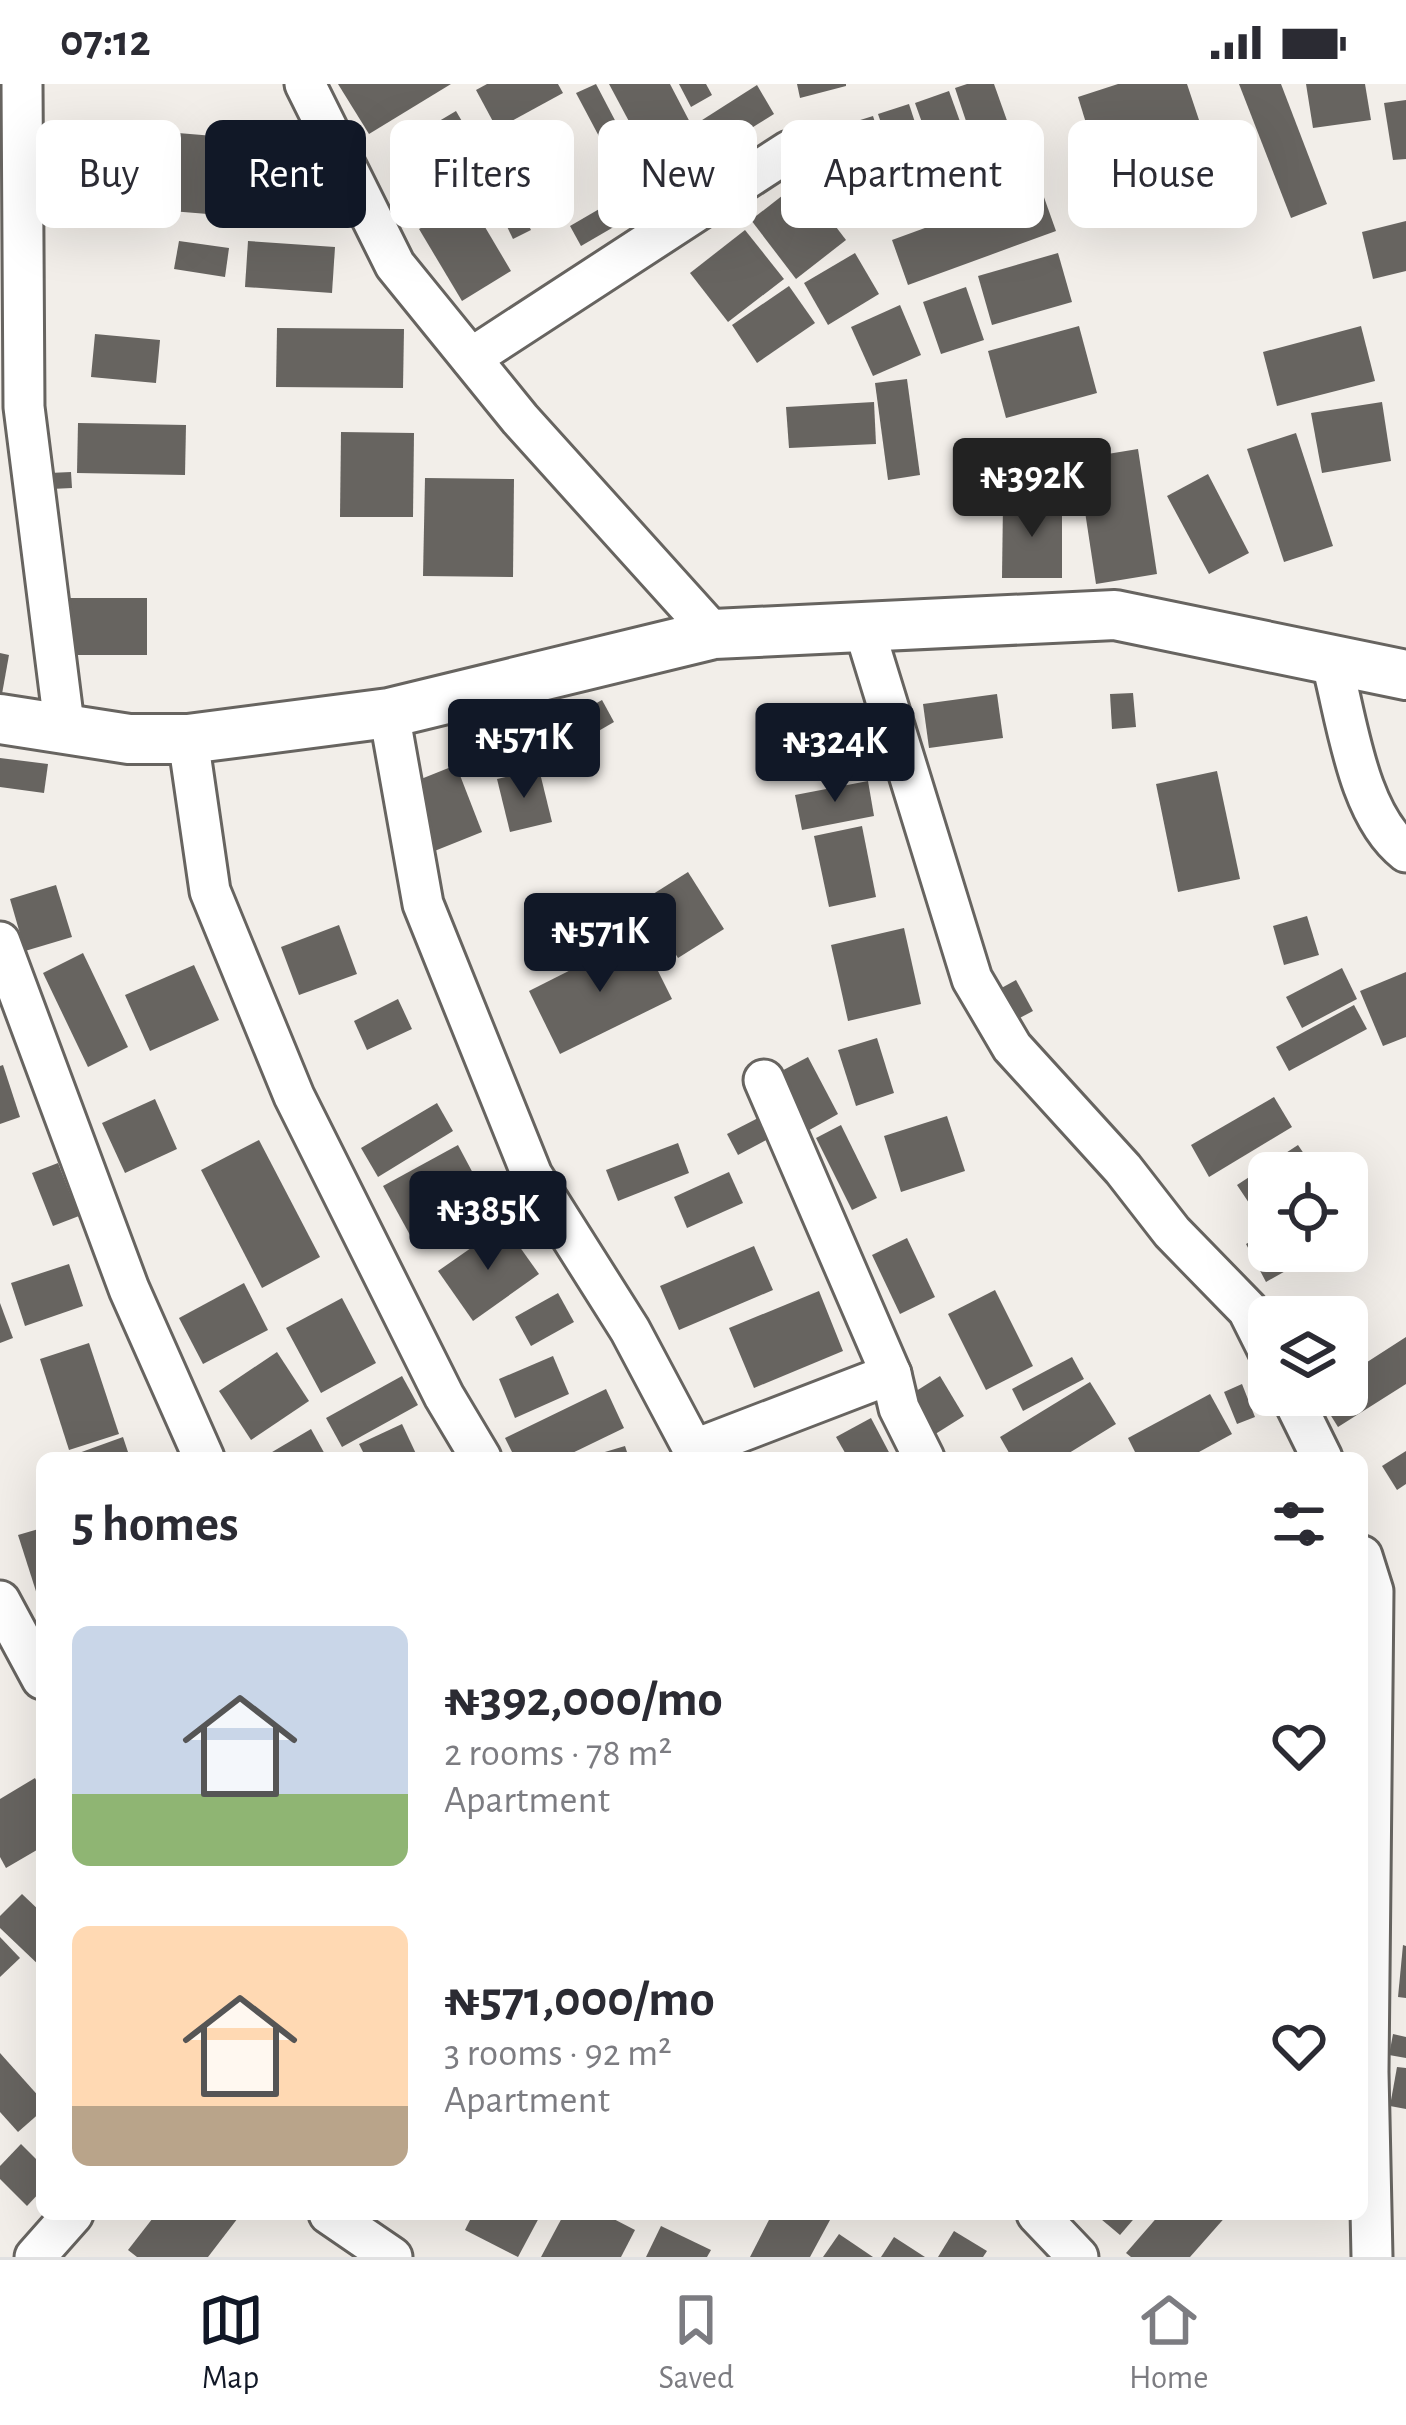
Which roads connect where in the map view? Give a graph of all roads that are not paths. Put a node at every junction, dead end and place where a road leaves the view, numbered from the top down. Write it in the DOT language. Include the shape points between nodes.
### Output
graph roads {
  1 [pos="22,84"];
  2 [pos="305,84"];
  3 [pos="781,156"];
  4 [pos="471,358"];
  5 [pos="862,625"];
  6 [pos="714,634"];
  7 [pos="1331,660"];
  8 [pos="1406,675"];
  9 [pos="389,712"];
  10 [pos="0,719"];
  11 [pos="64,732"];
  12 [pos="188,739"];
  13 [pos="1406,852"];
  14 [pos="0,942"];
  15 [pos="764,1080"];
  16 [pos="1248,1310"];
  17 [pos="891,1374"];
  18 [pos="1301,1416"];
  19 [pos="201,1452"];
  20 [pos="477,1452"];
  21 [pos="694,1452"];
  22 [pos="700,1452"];
  23 [pos="921,1452"];
  24 [pos="1319,1452"];
  25 [pos="1380,1575"];
  26 [pos="0,1601"];
  27 [pos="36,1668"];
  28 [pos="1368,1699"];
  29 [pos="1368,2109"];
  30 [pos="68,2220"];
  31 [pos="338,2220"];
  32 [pos="1043,2220"];
  33 [pos="35,2257"];
  34 [pos="392,2257"];
  35 [pos="1078,2257"];
  36 [pos="1372,2257"];
  1 -- 11 [label="street" via="24,407"];
  2 -- 4 [label="street" via="395,265"];
  3 -- 4 [label="street"];
  4 -- 6 [label="street"];
  5 -- 6 [label="street"];
  5 -- 7 [label="street" via="1115,615"];
  5 -- 16 [label="street" via="972,979 993,1018"];
  6 -- 9 [label="street"];
  7 -- 8 [label="street"];
  7 -- 13 [label="street" via="1370,808"];
  9 -- 12 [label="street"];
  9 -- 21 [label="street" via="423,904 497,1091 532,1175 630,1330"];
  10 -- 11 [label="street"];
  11 -- 12 [label="street"];
  12 -- 20 [label="street" via="210,891 235,953 294,1096"];
  14 -- 19 [label="street" via="129,1289"];
  15 -- 17 [label="street"];
  17 -- 22 [label="street"];
  17 -- 23 [label="street"];
  18 -- 24 [label="street"];
  25 -- 28 [label="street"];
  26 -- 27 [label="street"];
  29 -- 36 [label="street"];
  30 -- 33 [label="street"];
  31 -- 34 [label="street"];
  32 -- 35 [label="street"];
}
